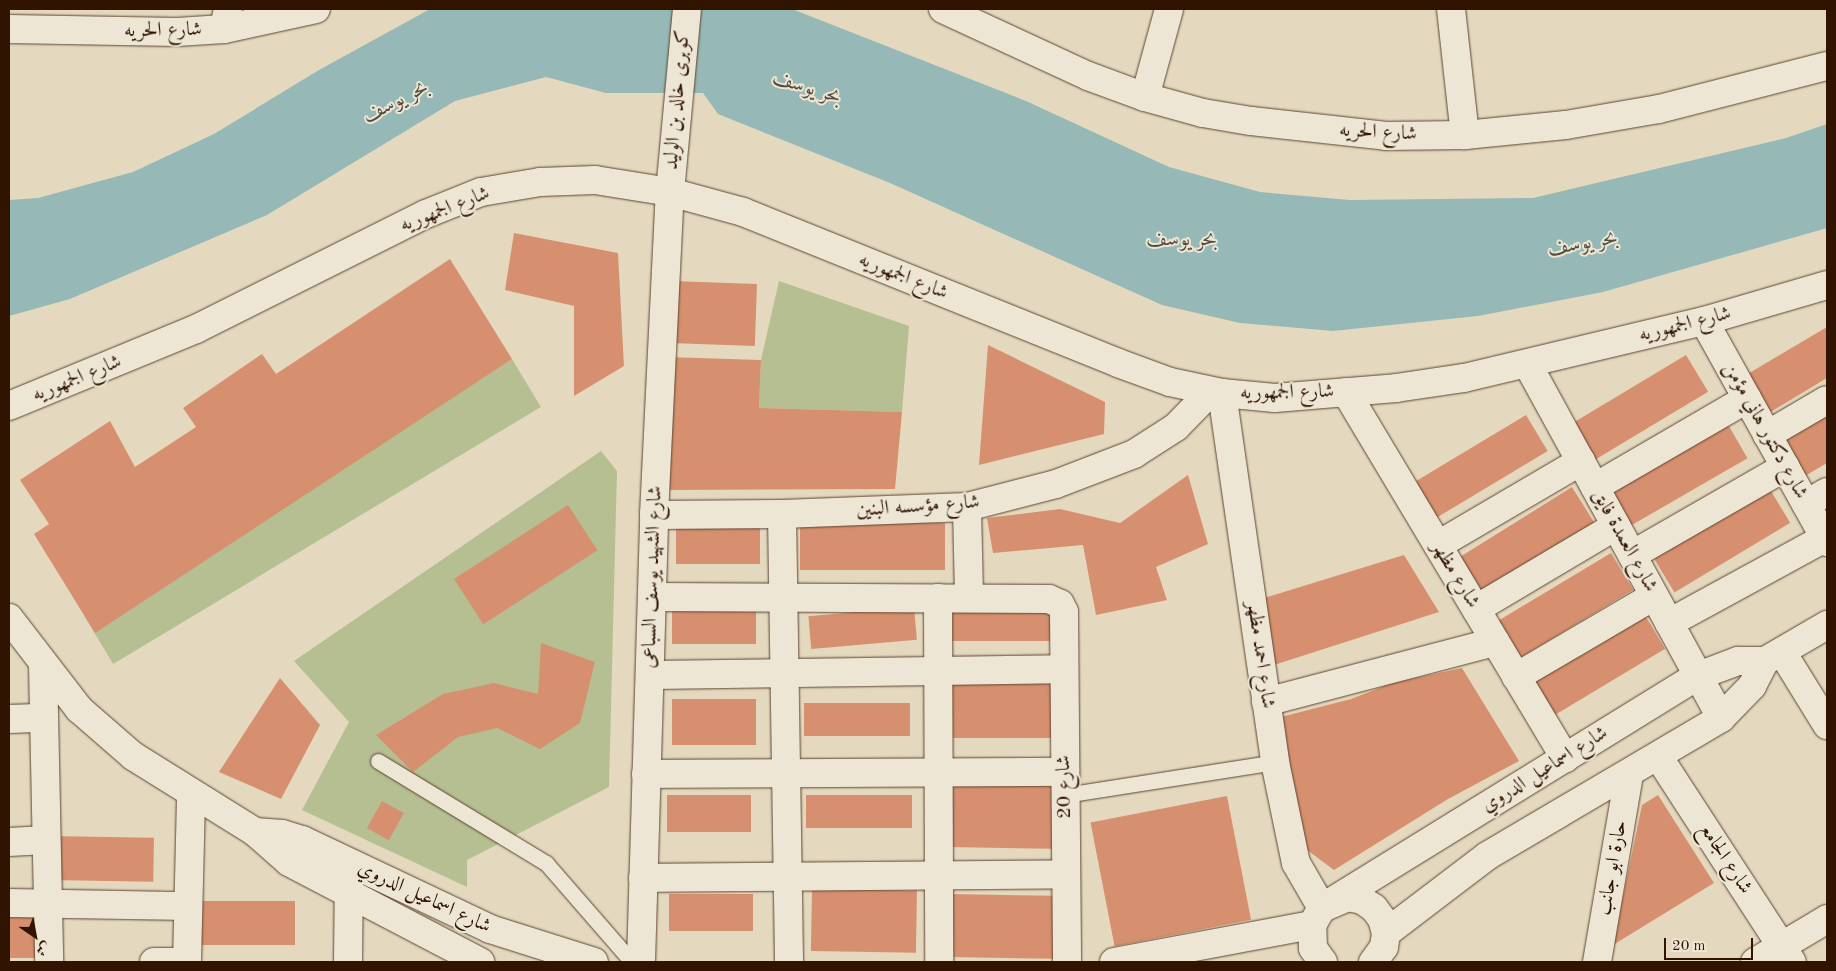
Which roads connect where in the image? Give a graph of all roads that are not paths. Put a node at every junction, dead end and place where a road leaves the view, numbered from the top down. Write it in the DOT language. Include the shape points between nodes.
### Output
graph roads {
  1 [pos="316,9"];
  2 [pos="687,9"];
  3 [pos="943,9"];
  4 [pos="1169,9"];
  5 [pos="1451,9"];
  6 [pos="226,19"];
  7 [pos="9,29"];
  8 [pos="1827,66"];
  9 [pos="1145,97"];
  10 [pos="1465,135"];
  11 [pos="670,192"];
  12 [pos="1827,284"];
  13 [pos="1704,321"];
  14 [pos="1528,365"];
  15 [pos="1217,392"];
  16 [pos="1346,392"];
  17 [pos="1747,399"];
  18 [pos="1827,400"];
  19 [pos="9,406"];
  20 [pos="1767,435"];
  21 [pos="1581,461"];
  22 [pos="1785,467"];
  23 [pos="1595,487"];
  24 [pos="1817,498"];
  25 [pos="967,507"];
  26 [pos="782,514"];
  27 [pos="654,515"];
  28 [pos="1616,526"];
  29 [pos="1826,540"];
  30 [pos="1438,545"];
  31 [pos="1632,555"];
  32 [pos="1654,596"];
  33 [pos="652,597"];
  34 [pos="782,598"];
  35 [pos="938,598"];
  36 [pos="969,598"];
  37 [pos="1476,609"];
  38 [pos="9,618"];
  39 [pos="1669,623"];
  40 [pos="1827,625"];
  41 [pos="1495,642"];
  42 [pos="1774,657"];
  43 [pos="43,665"];
  44 [pos="1064,669"];
  45 [pos="939,671"];
  46 [pos="782,673"];
  47 [pos="650,675"];
  48 [pos="1698,676"];
  49 [pos="1516,677"];
  50 [pos="1266,702"];
  51 [pos="44,718"];
  52 [pos="1721,718"];
  53 [pos="9,719"];
  54 [pos="1827,725"];
  55 [pos="1658,756"];
  56 [pos="1565,758"];
  57 [pos="378,761"];
  58 [pos="1275,762"];
  59 [pos="939,773"];
  60 [pos="646,774"];
  61 [pos="785,774"];
  62 [pos="1629,774"];
  63 [pos="1065,783"];
  64 [pos="191,795"];
  65 [pos="255,832"];
  66 [pos="46,840"];
  67 [pos="9,842"];
  68 [pos="349,863"];
  69 [pos="1066,874"];
  70 [pos="939,876"];
  71 [pos="787,877"];
  72 [pos="643,878"];
  73 [pos="348,895"];
  74 [pos="9,903"];
  75 [pos="48,903"];
  76 [pos="188,906"];
  77 [pos="1322,911"];
  78 [pos="1827,919"];
  79 [pos="1382,951"];
  80 [pos="1787,954"];
  81 [pos="470,960"];
  82 [pos="49,962"];
  83 [pos="154,962"];
  84 [pos="187,962"];
  85 [pos="348,962"];
  86 [pos="594,962"];
  87 [pos="632,962"];
  88 [pos="641,962"];
  89 [pos="788,962"];
  90 [pos="939,962"];
  91 [pos="1067,962"];
  92 [pos="1114,962"];
  93 [pos="1323,962"];
  94 [pos="1597,962"];
  95 [pos="1755,962"];
  1 -- 6 [label="street, شارع الحريه"];
  2 -- 11 [label="street, كوبرى خالد بن الوليد"];
  3 -- 9 [label="street, شارع الحريه" via="1088,76"];
  4 -- 9 [label="street"];
  5 -- 10 [label="street"];
  6 -- 7 [label="street, شارع الحريه" via="177,32"];
  8 -- 10 [label="street, شارع الحريه" via="1659,109 1566,125"];
  9 -- 10 [label="street, شارع الحريه" via="1203,113 1309,129 1386,136"];
  11 -- 15 [label="street, شارع الجمهوريه" via="743,212 1118,363 1170,382"];
  11 -- 19 [label="street, شارع الجمهوريه" via="595,180 540,182 481,192 426,214 196,329"];
  11 -- 27 [label="street, شارع الشهيد يوسف السباعى"];
  12 -- 13 [label="street, شارع الجمهوريه"];
  13 -- 14 [label="street, شارع الجمهوريه"];
  13 -- 17 [label="street, شارع دكتور هاني مؤمن"];
  14 -- 16 [label="street, شارع الجمهوريه" via="1396,388"];
  14 -- 21 [label="street, شارع العمدة فايق"];
  15 -- 16 [label="street, شارع الجمهوريه" via="1275,398"];
  15 -- 25 [label="street, شارع مؤسسه البنين" via="1176,427 1134,454 1056,484"];
  15 -- 50 [label="street, شارع احمد مظهر"];
  16 -- 30 [label="street, شارع مظهر"];
  17 -- 20 [label="street, شارع دكتور هاني مؤمن"];
  17 -- 23 [label="street"];
  18 -- 20 [label="street"];
  20 -- 22 [label="street, شارع دكتور هاني مؤمن"];
  21 -- 23 [label="street, شارع العمدة فايق"];
  21 -- 30 [label="street"];
  22 -- 24 [label="street, شارع دكتور هاني مؤمن"];
  22 -- 31 [label="street"];
  23 -- 28 [label="street, شارع العمدة فايق"];
  24 -- 29 [label="street, شارع دكتور هاني مؤمن"];
  25 -- 26 [label="street, شارع مؤسسه البنين"];
  25 -- 36 [label="street"];
  26 -- 27 [label="street, شارع مؤسسه البنين"];
  26 -- 34 [label="street"];
  27 -- 33 [label="street, شارع الشهيد يوسف السباعى"];
  28 -- 31 [label="street, شارع العمدة فايق"];
  28 -- 37 [label="street"];
  29 -- 39 [label="street"];
  30 -- 37 [label="street, شارع مظهر"];
  31 -- 32 [label="street, شارع العمدة فايق"];
  32 -- 39 [label="street, شارع العمدة فايق"];
  32 -- 49 [label="street"];
  33 -- 34 [label="street"];
  33 -- 47 [label="street, شارع الشهيد يوسف السباعى"];
  34 -- 35 [label="street"];
  34 -- 46 [label="street"];
  35 -- 36 [label="street"];
  35 -- 45 [label="street"];
  36 -- 44 [label="street, شارع 20" via="1049,599 1060,604 1064,612"];
  37 -- 41 [label="street, شارع مظهر"];
  38 -- 43 [label="street, شارع اسماعيل الدروي"];
  39 -- 48 [label="street, شارع العمدة فايق"];
  40 -- 42 [label="street"];
  41 -- 49 [label="street, شارع مظهر"];
  41 -- 50 [label="street"];
  42 -- 48 [label="street, شارع اسماعيل الدروي" via="1738,661"];
  42 -- 52 [label="street"];
  42 -- 54 [label="street"];
  43 -- 51 [label="street"];
  43 -- 64 [label="street, شارع اسماعيل الدروي" via="79,709 105,734"];
  44 -- 45 [label="street"];
  44 -- 63 [label="street, شارع 20"];
  45 -- 46 [label="street"];
  45 -- 59 [label="street"];
  46 -- 47 [label="street"];
  46 -- 61 [label="street"];
  47 -- 60 [label="street, شارع الشهيد يوسف السباعى"];
  48 -- 52 [label="street, شارع العمدة فايق"];
  48 -- 56 [label="street, شارع اسماعيل الدروي"];
  49 -- 56 [label="street, شارع مظهر"];
  50 -- 58 [label="street, شارع احمد مظهر"];
  51 -- 53 [label="street"];
  51 -- 66 [label="street"];
  52 -- 55 [label="street"];
  55 -- 62 [label="street"];
  55 -- 80 [label="street, شارع الجامع"];
  56 -- 77 [label="street, شارع اسماعيل الدروي"];
  57 -- 87 [label="lane" via="546,863"];
  58 -- 63 [label="lane"];
  58 -- 77 [label="street, شارع احمد مظهر" via="1296,863"];
  59 -- 61 [label="street"];
  59 -- 63 [label="street"];
  59 -- 70 [label="street"];
  60 -- 61 [label="street"];
  60 -- 72 [label="street, شارع الشهيد يوسف السباعى"];
  61 -- 71 [label="street"];
  62 -- 79 [label="street" via="1487,856"];
  62 -- 94 [label="street, حارة ابو جانب"];
  63 -- 69 [label="street, شارع 20"];
  64 -- 65 [label="street, شارع اسماعيل الدروي"];
  64 -- 76 [label="street"];
  65 -- 68 [label="street, شارع اسماعيل الدروي" via="292,837"];
  65 -- 73 [label="street, شارع اسماعيل الدروي" via="283,858"];
  66 -- 67 [label="street"];
  66 -- 75 [label="street"];
  68 -- 73 [label="street"];
  68 -- 86 [label="street, شارع اسماعيل الدروي" via="490,929"];
  69 -- 70 [label="street"];
  69 -- 91 [label="street, شارع 20"];
  70 -- 71 [label="street"];
  70 -- 90 [label="street"];
  71 -- 72 [label="street"];
  71 -- 89 [label="street"];
  72 -- 88 [label="street, شارع الشهيد يوسف السباعى"];
  73 -- 81 [label="street, شارع اسماعيل الدروي"];
  73 -- 85 [label="street"];
  74 -- 75 [label="street"];
  75 -- 76 [label="street"];
  75 -- 82 [label="street"];
  76 -- 84 [label="street"];
  77 -- 79 [label="street" via="1348,898 1362,900 1374,908 1382,920"];
  77 -- 92 [label="street, شارع اسماعيل الدروي"];
  77 -- 93 [label="street" via="1313,948"];
  78 -- 80 [label="street"];
  80 -- 95 [label="street"];
  83 -- 84 [label="street"];
}
